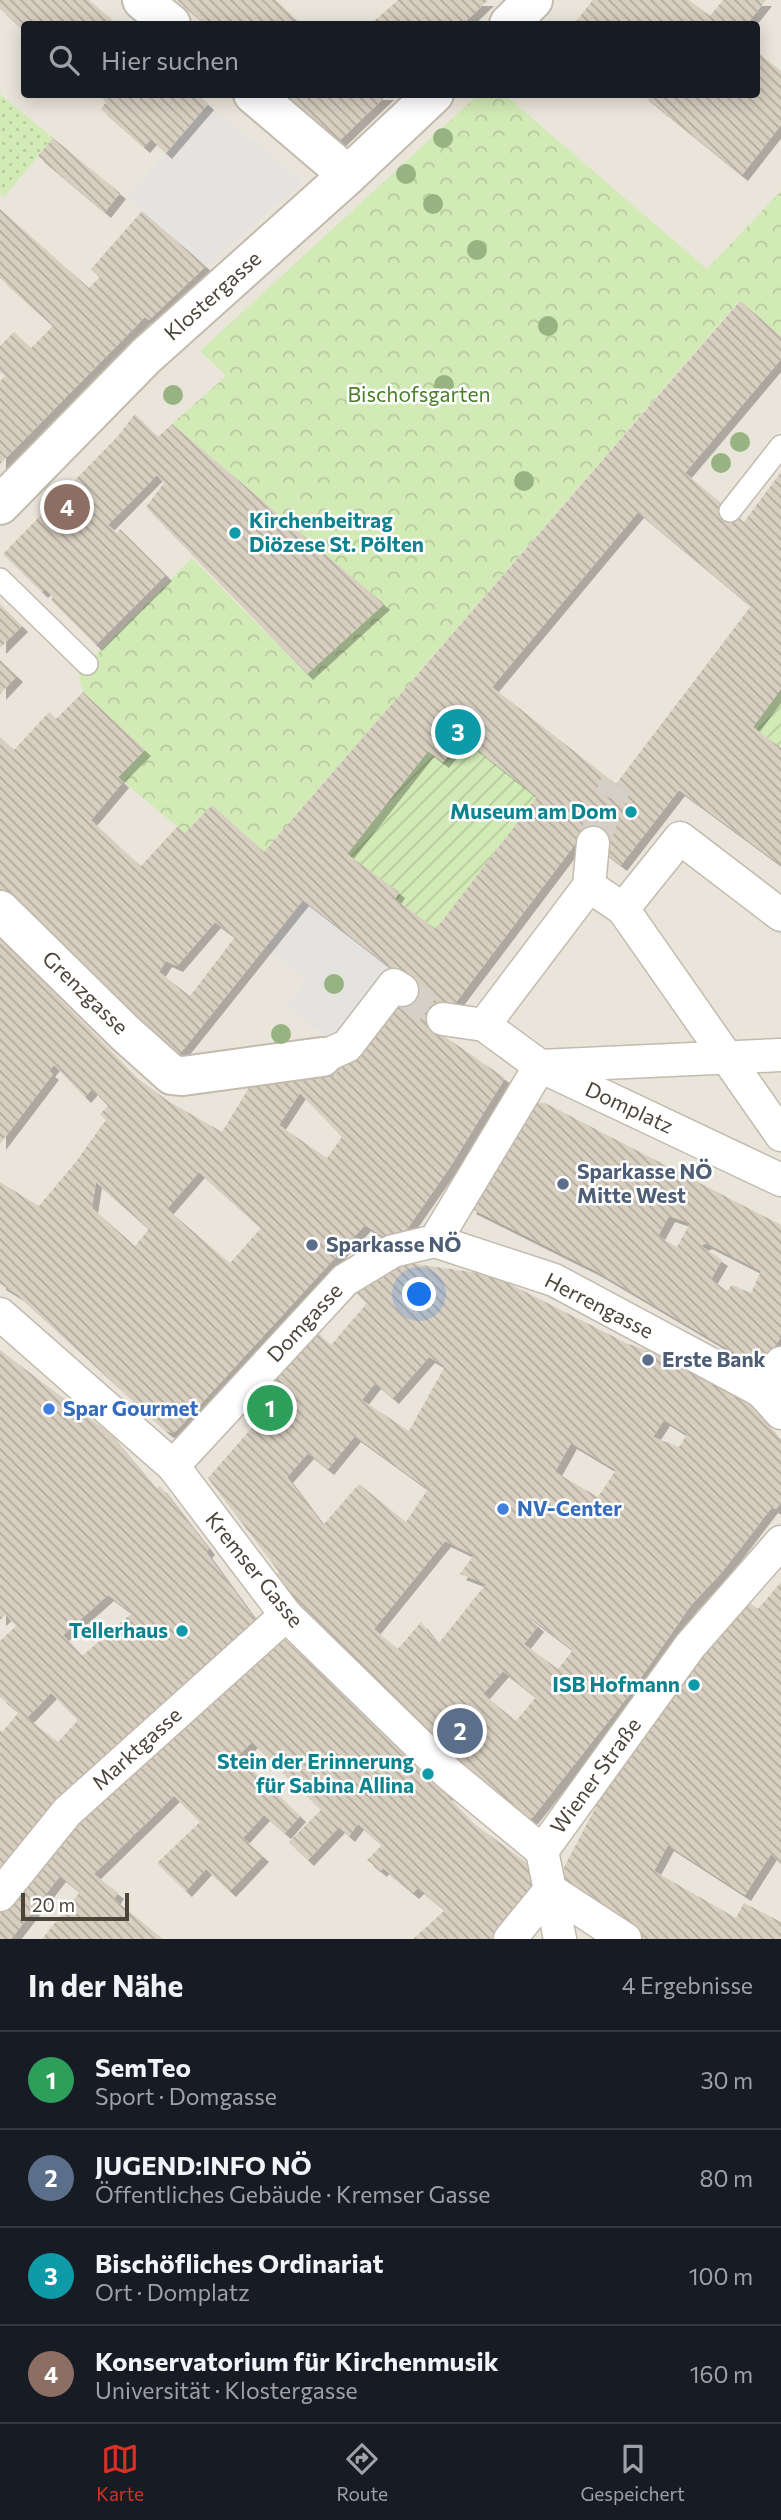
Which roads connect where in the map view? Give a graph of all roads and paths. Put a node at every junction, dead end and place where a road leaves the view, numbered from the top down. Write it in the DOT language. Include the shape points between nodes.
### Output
graph roads {
  1 [pos="142,0"];
  2 [pos="533,0"];
  3 [pos="167,21"];
  4 [pos="512,21"];
  5 [pos="258,98"];
  6 [pos="431,98"];
  7 [pos="348,175"];
  8 [pos="781,446"];
  9 [pos="0,505"];
  10 [pos="730,511"];
  11 [pos="0,579"];
  12 [pos="87,664"];
  13 [pos="593,843"];
  14 [pos="589,886"];
  15 [pos="623,909"];
  16 [pos="0,910"];
  17 [pos="781,915"];
  18 [pos="402,990"];
  19 [pos="443,1019"];
  20 [pos="484,1025"];
  21 [pos="781,1055"];
  22 [pos="322,1057"];
  23 [pos="728,1059"];
  24 [pos="540,1066"];
  25 [pos="781,1135"];
  26 [pos="781,1180"];
  27 [pos="435,1241"];
  28 [pos="0,1314"];
  29 [pos="781,1363"];
  30 [pos="766,1398"];
  31 [pos="173,1466"];
  32 [pos="781,1542"];
  33 [pos="286,1615"];
  34 [pos="542,1851"];
  35 [pos="550,1889"];
  36 [pos="0,1895"];
  37 [pos="618,1938"];
  38 [pos="510,1939"];
  39 [pos="560,1939"];
  1 -- 3 [label="street"];
  2 -- 4 [label="street"];
  5 -- 7 [label="street"];
  6 -- 7 [label="street, Klostergasse"];
  7 -- 9 [label="street, Klostergasse" via="146,356"];
  8 -- 10 [label="lane"];
  11 -- 12 [label="lane"];
  13 -- 14 [label="street"];
  14 -- 15 [label="street"];
  14 -- 20 [label="street"];
  15 -- 17 [label="street" via="680,838"];
  15 -- 23 [label="street"];
  16 -- 22 [label="street, Grenzgasse" via="172,1075"];
  18 -- 22 [label="street" via="394,985 346,1046"];
  19 -- 20 [label="street, Domplatz"];
  20 -- 24 [label="street, Domplatz"];
  21 -- 23 [label="street"];
  23 -- 24 [label="street"];
  23 -- 25 [label="street"];
  24 -- 26 [label="street, Domplatz"];
  24 -- 27 [label="street"];
  27 -- 30 [label="street, Herrengasse" via="554,1280"];
  27 -- 31 [label="street, Domgasse" via="393,1251 345,1280"];
  28 -- 31 [label="street, Kremser Gasse"];
  29 -- 30 [label="street"];
  31 -- 33 [label="street, Kremser Gasse"];
  32 -- 34 [label="street, Wiener Straße" via="690,1646"];
  33 -- 34 [label="street, Kremser Gasse" via="449,1774"];
  33 -- 36 [label="street, Marktgasse" via="67,1812"];
  34 -- 35 [label="street, Wiener Straße"];
  35 -- 37 [label="street"];
  35 -- 38 [label="street"];
  35 -- 39 [label="street, Wiener Straße"];
}
